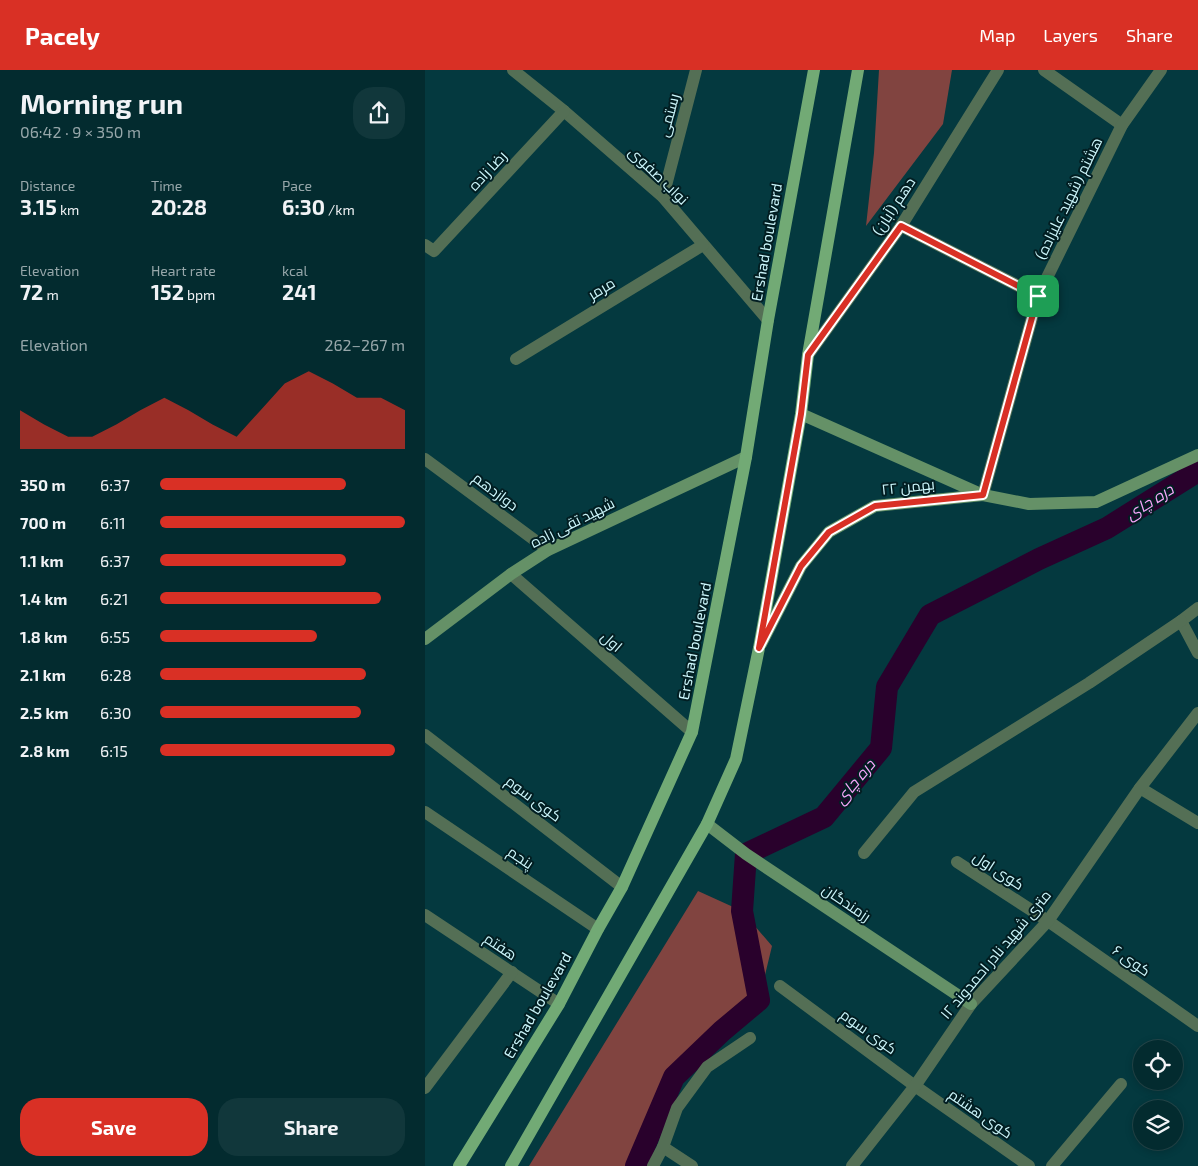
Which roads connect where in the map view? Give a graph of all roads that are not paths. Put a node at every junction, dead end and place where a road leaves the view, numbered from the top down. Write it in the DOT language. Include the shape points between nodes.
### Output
graph roads {
  1 [pos="513,70"];
  2 [pos="696,70"];
  3 [pos="814,70"];
  4 [pos="858,70"];
  5 [pos="998,70"];
  6 [pos="1044,70"];
  7 [pos="1161,70"];
  8 [pos="564,110"];
  9 [pos="1122,126"];
  10 [pos="663,197"];
  11 [pos="901,226"];
  12 [pos="703,245"];
  13 [pos="430,248"];
  14 [pos="1038,296"];
  15 [pos="768,320"];
  16 [pos="808,355"];
  17 [pos="516,359"];
  18 [pos="801,414"];
  19 [pos="1198,455"];
  20 [pos="746,457"];
  21 [pos="425,459"];
  22 [pos="983,495"];
  23 [pos="548,550"];
  24 [pos="511,574"];
  25 [pos="1198,608"];
  26 [pos="1181,621"];
  27 [pos="425,639"];
  28 [pos="759,648"];
  29 [pos="1198,653"];
  30 [pos="1198,713"];
  31 [pos="693,732"];
  32 [pos="425,735"];
  33 [pos="1140,788"];
  34 [pos="425,812"];
  35 [pos="1198,823"];
  36 [pos="707,824"];
  37 [pos="865,854"];
  38 [pos="957,862"];
  39 [pos="623,887"];
  40 [pos="425,915"];
  41 [pos="1047,921"];
  42 [pos="598,929"];
  43 [pos="512,972"];
  44 [pos="780,986"];
  45 [pos="559,1004"];
  46 [pos="971,1004"];
  47 [pos="1198,1026"];
  48 [pos="750,1038"];
  49 [pos="1121,1084"];
  50 [pos="915,1086"];
  51 [pos="425,1088"];
  52 [pos="663,1147"];
  53 [pos="459,1166"];
  54 [pos="511,1166"];
  55 [pos="653,1166"];
  56 [pos="692,1166"];
  57 [pos="852,1166"];
  58 [pos="1029,1166"];
  59 [pos="1052,1166"];
  1 -- 8 [label="street, نواب صفوی"];
  2 -- 10 [label="street, رستمی"];
  3 -- 15 [label="main road, Ershad boulevard"];
  4 -- 16 [label="main road"];
  5 -- 11 [label="street, دهم (آبان)"];
  6 -- 9 [label="street"];
  7 -- 9 [label="street, هشتم (شهید علیزاده)"];
  8 -- 10 [label="street, نواب صفوی"];
  8 -- 13 [label="street, رضا زاده"];
  9 -- 14 [label="street, هشتم (شهید علیزاده)"];
  10 -- 12 [label="street, نواب صفوی"];
  11 -- 14 [label="street"];
  11 -- 16 [label="street, دهم (آبان)"];
  12 -- 15 [label="street, نواب صفوی"];
  12 -- 17 [label="street, مرمر"];
  14 -- 22 [label="street, هشتم (شهید علیزاده)"];
  15 -- 20 [label="main road, Ershad boulevard"];
  16 -- 18 [label="main road"];
  18 -- 22 [label="street, ۲۲ بهمن"];
  18 -- 28 [label="main road"];
  19 -- 22 [label="street, ۲۲ بهمن" via="1096,502 1029,504"];
  20 -- 23 [label="street, شهید تقی زاده"];
  20 -- 31 [label="main road, Ershad boulevard"];
  21 -- 23 [label="street, دوازدهم"];
  22 -- 28 [label="street, ۲۲ بهمن" via="875,506 829,532 801,566"];
  23 -- 24 [label="street, شهید تقی زاده"];
  24 -- 27 [label="street, شهید تقی زاده"];
  24 -- 31 [label="street, اول"];
  25 -- 26 [label="street"];
  26 -- 29 [label="street"];
  26 -- 37 [label="street" via="1089,683 914,792"];
  28 -- 36 [label="main road" via="736,758"];
  30 -- 33 [label="street, ۱۲ متری شهید نادر احمدوند"];
  31 -- 39 [label="main road, Ershad boulevard"];
  32 -- 39 [label="street, کوی سوم"];
  33 -- 35 [label="street"];
  33 -- 41 [label="street, ۱۲ متری شهید نادر احمدوند"];
  34 -- 42 [label="street, پنجم"];
  36 -- 46 [label="street, رزمندگان" via="746,854"];
  36 -- 54 [label="main road"];
  38 -- 41 [label="street, کوی اول"];
  39 -- 42 [label="main road, Ershad boulevard"];
  40 -- 43 [label="street, هفتم"];
  41 -- 46 [label="street, ۱۲ متری شهید نادر احمدوند"];
  41 -- 47 [label="street, کوی ۶"];
  42 -- 45 [label="main road, Ershad boulevard"];
  43 -- 45 [label="street, هفتم"];
  43 -- 51 [label="street"];
  44 -- 50 [label="street, کوی سوم"];
  45 -- 53 [label="main road, Ershad boulevard"];
  46 -- 50 [label="street, ۱۲ متری شهید نادر احمدوند"];
  48 -- 52 [label="street" via="707,1066 677,1108"];
  49 -- 59 [label="street"];
  50 -- 57 [label="street, ۱۲ متری شهید نادر احمدوند"];
  50 -- 58 [label="street, کوی هشتم"];
  52 -- 55 [label="street"];
  52 -- 56 [label="street"];
}
